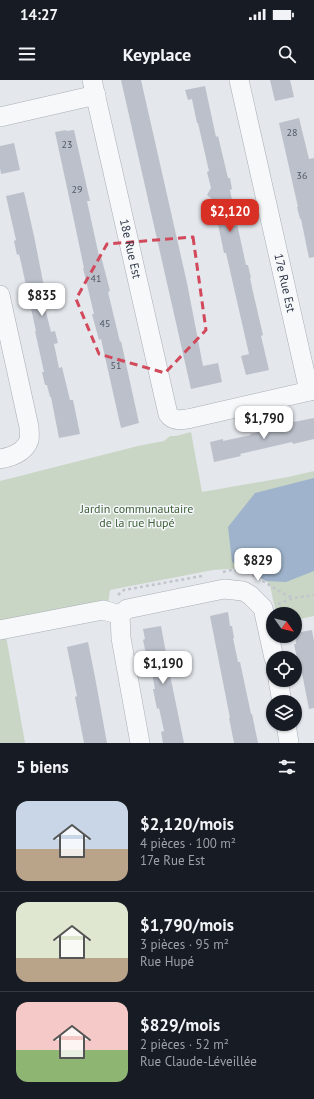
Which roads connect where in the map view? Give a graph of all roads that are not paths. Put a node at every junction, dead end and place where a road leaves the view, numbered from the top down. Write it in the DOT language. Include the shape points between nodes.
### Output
graph roads {
  1 [pos="239,80"];
  2 [pos="94,88"];
  3 [pos="0,117"];
  4 [pos="0,295"];
  5 [pos="311,391"];
  6 [pos="0,459"];
  7 [pos="120,615"];
  8 [pos="0,630"];
  9 [pos="272,651"];
  10 [pos="287,731"];
  11 [pos="140,743"];
  12 [pos="289,743"];
  1 -- 5 [label="street, 17e Rue Est"];
  2 -- 3 [label="street"];
  2 -- 5 [label="street, 18e Rue Est" via="170,417 180,420 192,418"];
  4 -- 6 [label="street" via="29,427 29,440 22,450"];
  7 -- 8 [label="street" via="103,610"];
  7 -- 9 [label="street" via="127,609 224,588 243,591 263,608"];
  7 -- 11 [label="street" via="121,638"];
  10 -- 12 [label="street"];
}
